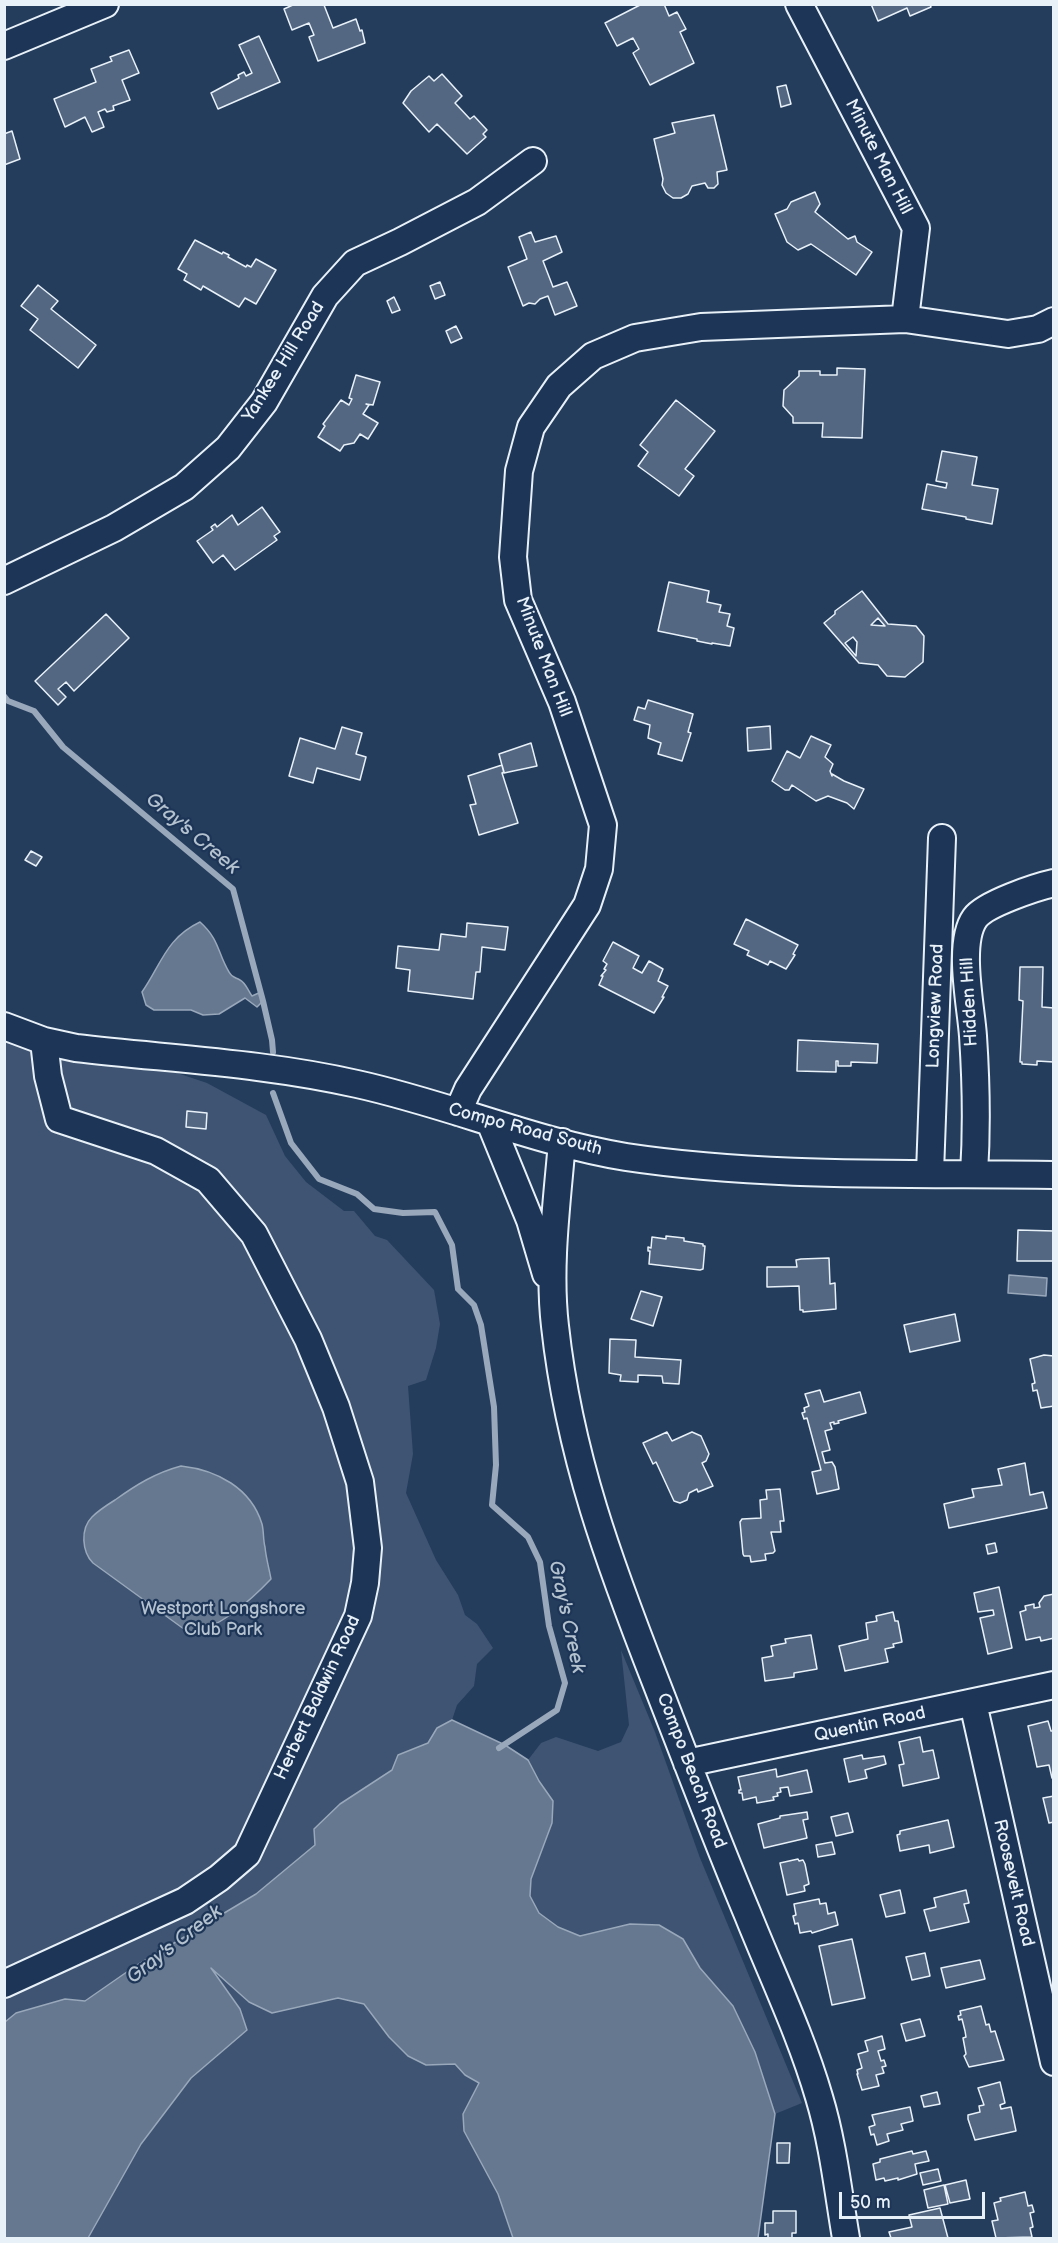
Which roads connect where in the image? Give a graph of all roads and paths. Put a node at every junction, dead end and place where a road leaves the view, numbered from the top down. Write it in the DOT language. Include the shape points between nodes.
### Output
graph roads {
  1 [pos="105,4"];
  2 [pos="799,4"];
  3 [pos="4,46"];
  4 [pos="533,161"];
  5 [pos="904,319"];
  6 [pos="1053,321"];
  7 [pos="4,580"];
  8 [pos="942,838"];
  9 [pos="1053,883"];
  10 [pos="4,1026"];
  11 [pos="44,1041"];
  12 [pos="458,1112"];
  13 [pos="490,1122"];
  14 [pos="562,1142"];
  15 [pos="930,1173"];
  16 [pos="974,1174"];
  17 [pos="1053,1175"];
  18 [pos="553,1298"];
  19 [pos="1053,1685"];
  20 [pos="973,1703"];
  21 [pos="687,1763"];
  22 [pos="4,1984"];
  23 [pos="1053,2062"];
  24 [pos="846,2238"];
  1 -- 3 [label="street"];
  2 -- 5 [label="street, Minute Man Hill" via="915,228"];
  4 -- 7 [label="street, Yankee Hill Road" via="477,202 355,263 325,296 257,411 228,448 184,487 114,528"];
  5 -- 6 [label="street, Minute Man Hill" via="1008,334"];
  5 -- 12 [label="street, Minute Man Hill" via="701,327 635,338 593,356 559,386 531,428 518,480 513,557 518,600 562,702 603,825 599,869 587,905 468,1089"];
  8 -- 15 [label="street, Longview Road"];
  9 -- 16 [label="street, Hidden Hill" via="989,906 975,918 967,934 966,975 973,1036"];
  10 -- 11 [label="street, Compo Road South"];
  11 -- 12 [label="street, Compo Road South" via="321,1077"];
  11 -- 22 [label="street, Herbert Baldwin Road" via="59,1119 156,1151 208,1180 254,1234 308,1339 336,1407 360,1482 368,1548 358,1616 247,1854 185,1901"];
  12 -- 13 [label="street, Compo Road South"];
  13 -- 14 [label="street, Compo Road South"];
  13 -- 18 [label="street, Compo Beach Road" via="530,1220"];
  14 -- 15 [label="street, Compo Road South" via="622,1156 704,1166"];
  14 -- 18 [label="street, Compo Beach Road"];
  15 -- 16 [label="street, Compo Road South"];
  16 -- 17 [label="street, Compo Road South"];
  18 -- 21 [label="street, Compo Beach Road" via="563,1388 581,1471 618,1584"];
  19 -- 20 [label="street, Quentin Road"];
  20 -- 21 [label="street, Quentin Road"];
  20 -- 23 [label="street, Roosevelt Road"];
  21 -- 24 [label="street, Compo Beach Road" via="812,2073 826,2121"];
}
